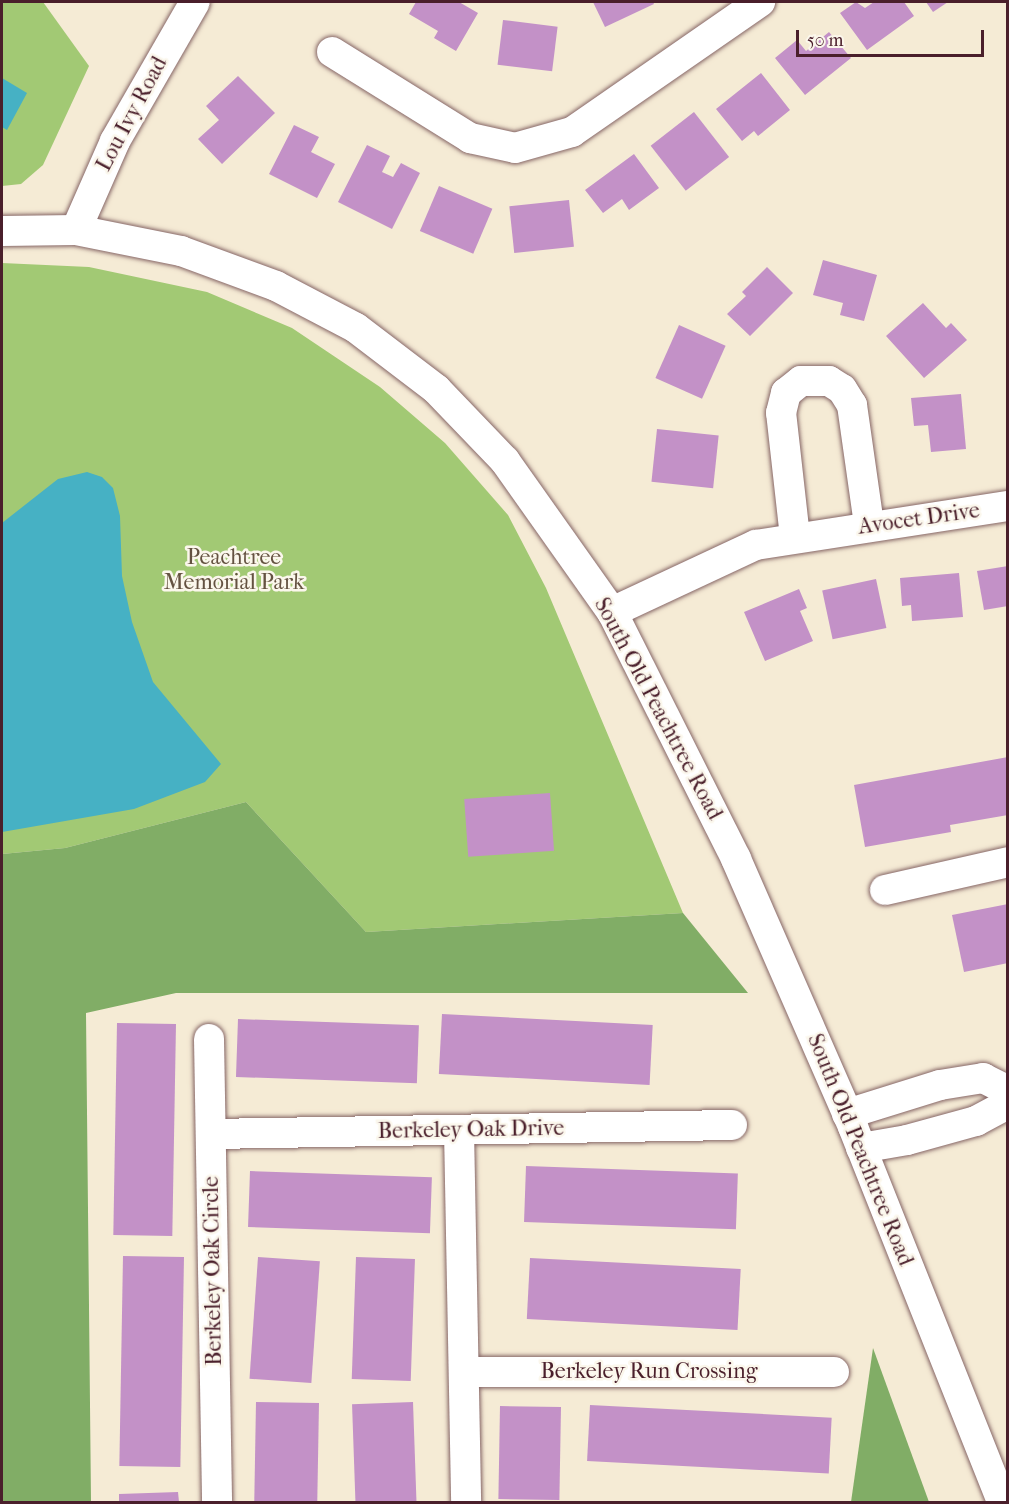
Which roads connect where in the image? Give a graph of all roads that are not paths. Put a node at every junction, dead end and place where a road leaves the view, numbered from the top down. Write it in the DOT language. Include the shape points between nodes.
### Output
graph roads {
  1 [pos="195,2"];
  2 [pos="760,2"];
  3 [pos="332,52"];
  4 [pos="76,230"];
  5 [pos="2,231"];
  6 [pos="1008,506"];
  7 [pos="869,525"];
  8 [pos="795,537"];
  9 [pos="612,612"];
  10 [pos="1008,861"];
  11 [pos="885,890"];
  12 [pos="209,1039"];
  13 [pos="956,1083"];
  14 [pos="1008,1091"];
  15 [pos="1008,1104"];
  16 [pos="847,1114"];
  17 [pos="966,1124"];
  18 [pos="732,1125"];
  19 [pos="459,1130"];
  20 [pos="211,1134"];
  21 [pos="861,1148"];
  22 [pos="464,1372"];
  23 [pos="834,1372"];
  24 [pos="217,1503"];
  25 [pos="466,1503"];
  26 [pos="1002,1503"];
  1 -- 4 [label="street, Lou Ivy Road" via="115,141"];
  2 -- 3 [label="street" via="572,132 515,148 470,138"];
  4 -- 5 [label="street, South Old Peachtree Road"];
  4 -- 9 [label="street, South Old Peachtree Road" via="181,250 276,286 356,328 436,389 505,461"];
  6 -- 7 [label="street, Avocet Drive"];
  7 -- 8 [label="street, Avocet Drive"];
  7 -- 8 [label="street" via="852,405 842,388 829,381 801,381 786,393 781,413 793,491"];
  8 -- 9 [label="street, Avocet Drive" via="756,544"];
  9 -- 16 [label="street, South Old Peachtree Road" via="736,859"];
  10 -- 11 [label="street"];
  12 -- 20 [label="street, Berkeley Oak Circle"];
  13 -- 14 [label="street" via="983,1078"];
  13 -- 16 [label="street"];
  13 -- 17 [label="street"];
  15 -- 17 [label="street"];
  16 -- 21 [label="street, South Old Peachtree Road"];
  17 -- 21 [label="street"];
  18 -- 19 [label="street, Berkeley Oak Drive"];
  19 -- 20 [label="street, Berkeley Oak Drive"];
  19 -- 22 [label="street"];
  20 -- 24 [label="street, Berkeley Oak Circle"];
  21 -- 26 [label="street, South Old Peachtree Road"];
  22 -- 23 [label="street, Berkeley Run Crossing"];
  22 -- 25 [label="street"];
}
